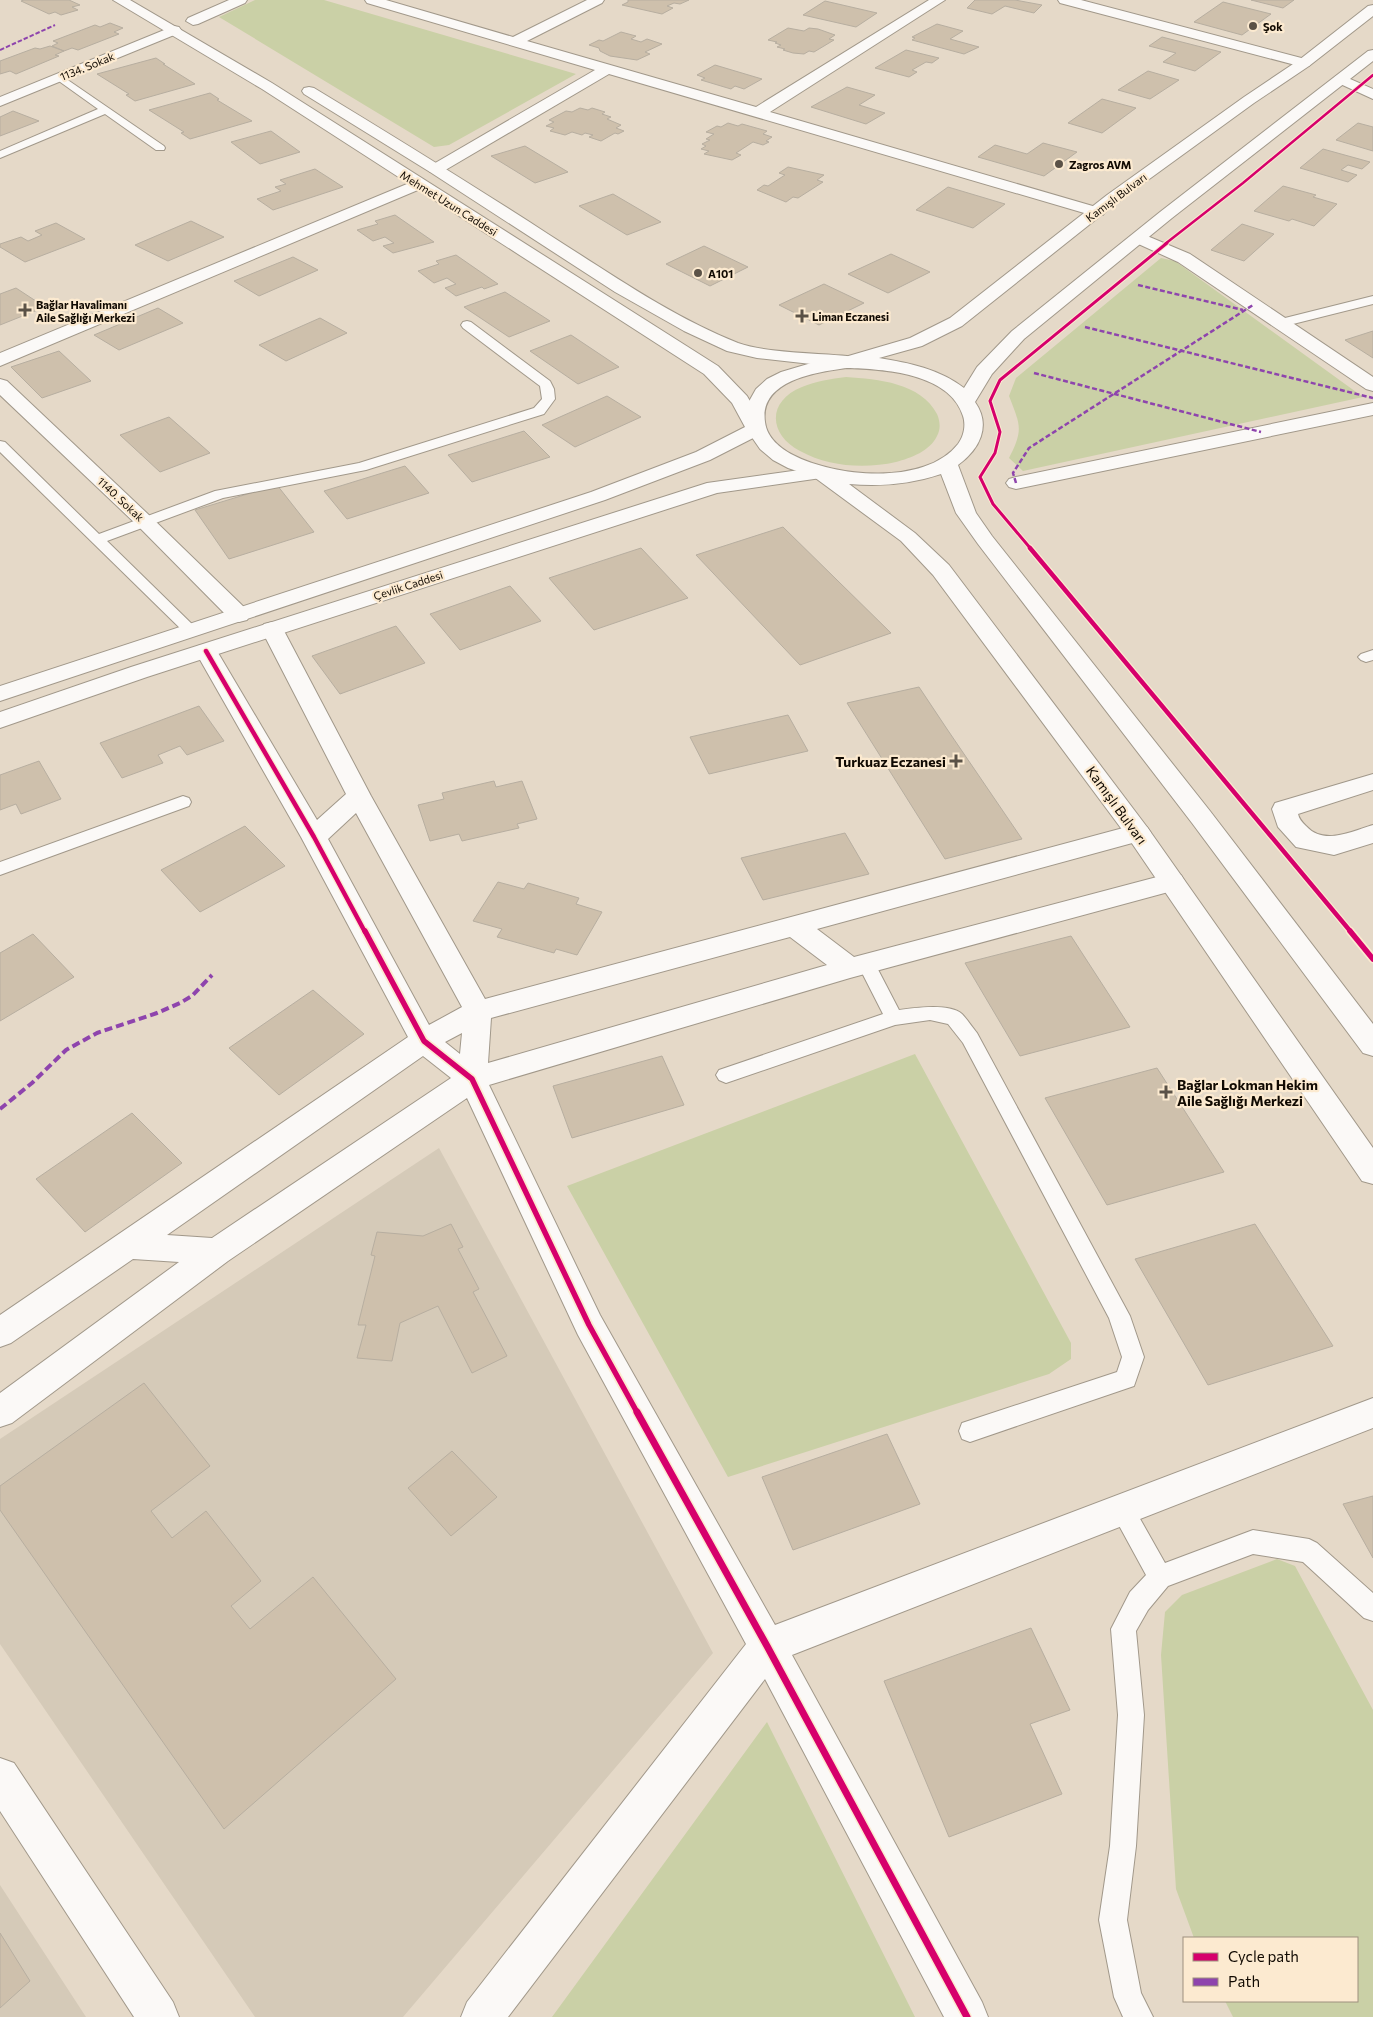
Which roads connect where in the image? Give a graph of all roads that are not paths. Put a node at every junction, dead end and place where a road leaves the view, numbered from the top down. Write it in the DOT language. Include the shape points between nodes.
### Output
graph roads {
  1 [pos="120,0"];
  2 [pos="240,0"];
  3 [pos="372,0"];
  4 [pos="597,0"];
  5 [pos="938,0"];
  6 [pos="1065,0"];
  7 [pos="1373,9"];
  8 [pos="178,11"];
  9 [pos="193,21"];
  10 [pos="174,30"];
  11 [pos="210,31"];
  12 [pos="514,42"];
  13 [pos="1373,54"];
  14 [pos="1304,63"];
  15 [pos="607,68"];
  16 [pos="59,77"];
  17 [pos="1341,79"];
  18 [pos="294,82"];
  19 [pos="1373,95"];
  20 [pos="0,102"];
  21 [pos="105,110"];
  22 [pos="757,112"];
  23 [pos="160,148"];
  24 [pos="0,155"];
  25 [pos="436,169"];
  26 [pos="419,184"];
  27 [pos="1097,212"];
  28 [pos="1140,238"];
  29 [pos="1373,300"];
  30 [pos="1280,323"];
  31 [pos="467,325"];
  32 [pos="0,360"];
  33 [pos="847,362"];
  34 [pos="0,385"];
  35 [pos="1373,385"];
  36 [pos="966,401"];
  37 [pos="1373,409"];
  38 [pos="756,430"];
  39 [pos="0,445"];
  40 [pos="947,464"];
  41 [pos="820,473"];
  42 [pos="1016,483"];
  43 [pos="144,521"];
  44 [pos="96,540"];
  45 [pos="239,615"];
  46 [pos="272,629"];
  47 [pos="198,641"];
  48 [pos="0,694"];
  49 [pos="0,720"];
  50 [pos="1373,782"];
  51 [pos="359,796"];
  52 [pos="183,802"];
  53 [pos="1138,833"];
  54 [pos="1373,834"];
  55 [pos="314,837"];
  56 [pos="0,869"];
  57 [pos="1172,882"];
  58 [pos="794,925"];
  59 [pos="858,965"];
  60 [pos="478,1011"];
  61 [pos="894,1018"];
  62 [pos="424,1041"];
  63 [pos="1373,1045"];
  64 [pos="726,1075"];
  65 [pos="472,1079"];
  66 [pos="1373,1172"];
  67 [pos="128,1245"];
  68 [pos="216,1252"];
  69 [pos="0,1333"];
  70 [pos="0,1412"];
  71 [pos="1373,1413"];
  72 [pos="970,1431"];
  73 [pos="1122,1509"];
  74 [pos="1160,1576"];
  75 [pos="1373,1609"];
  76 [pos="767,1646"];
  77 [pos="0,1777"];
  78 [pos="158,2017"];
  79 [pos="482,2017"];
  80 [pos="967,2017"];
  81 [pos="1139,2017"];
  1 -- 10 [label="main road, Mehmet Uzun Caddesi"];
  2 -- 9 [label="main road"];
  3 -- 12 [label="main road"];
  4 -- 12 [label="main road"];
  5 -- 22 [label="main road"];
  6 -- 14 [label="main road"];
  7 -- 14 [label="main road, Kamışlı Bulvarı"];
  8 -- 9 [label="main road"];
  9 -- 11 [label="main road"];
  10 -- 16 [label="main road, 1134. Sokak"];
  10 -- 26 [label="main road, Mehmet Uzun Caddesi"];
  12 -- 15 [label="main road"];
  13 -- 17 [label="main road"];
  14 -- 27 [label="main road, Kamışlı Bulvarı"];
  15 -- 22 [label="main road"];
  15 -- 25 [label="main road"];
  16 -- 20 [label="main road, 1134. Sokak"];
  16 -- 21 [label="lane"];
  17 -- 19 [label="main road"];
  17 -- 28 [label="main road"];
  18 -- 25 [label="main road"];
  21 -- 23 [label="lane"];
  21 -- 24 [label="lane"];
  22 -- 27 [label="main road"];
  25 -- 33 [label="main road" via="621,288 690,327 733,347 757,353"];
  26 -- 32 [label="main road"];
  26 -- 38 [label="main road, Mehmet Uzun Caddesi" via="711,370 740,400"];
  27 -- 33 [label="main road, Kamışlı Bulvarı" via="956,322 916,342"];
  28 -- 30 [label="main road" via="1184,258"];
  28 -- 36 [label="main road" via="1018,335 984,371"];
  29 -- 30 [label="lane"];
  30 -- 35 [label="main road"];
  31 -- 43 [label="lane" via="545,384 549,399 539,411 361,467 220,494"];
  33 -- 36 [label="main road" via="876,362 929,375"];
  33 -- 38 [label="main road" via="785,376 764,391 754,410"];
  34 -- 43 [label="main road, 1140. Sokak"];
  36 -- 40 [label="main road" via="974,417 974,434 965,450"];
  37 -- 42 [label="main road"];
  38 -- 41 [label="main road, Mehmet Uzun Caddesi" via="764,443 779,455"];
  38 -- 45 [label="main road, Çevlik Caddesi" via="703,456 598,496"];
  39 -- 44 [label="lane"];
  40 -- 41 [label="main road" via="921,474 888,480"];
  40 -- 63 [label="main road" via="966,512 985,540 1201,817"];
  41 -- 46 [label="main road, Çevlik Caddesi" via="714,487"];
  41 -- 53 [label="main road, Kamışlı Bulvarı" via="908,537 941,570"];
  43 -- 44 [label="lane"];
  43 -- 45 [label="main road, 1140. Sokak"];
  44 -- 47 [label="lane"];
  45 -- 47 [label="main road, Çevlik Caddesi"];
  46 -- 47 [label="main road, Çevlik Caddesi"];
  46 -- 51 [label="main road"];
  47 -- 48 [label="main road, Çevlik Caddesi"];
  47 -- 49 [label="main road, Çevlik Caddesi"];
  47 -- 55 [label="main road"];
  50 -- 54 [label="main road" via="1284,809 1287,820 1305,841 1334,846"];
  51 -- 55 [label="main road"];
  51 -- 60 [label="main road"];
  52 -- 56 [label="lane"];
  53 -- 57 [label="main road, Kamışlı Bulvarı"];
  53 -- 58 [label="main road"];
  55 -- 62 [label="main road"];
  57 -- 59 [label="main road"];
  57 -- 66 [label="main road, Kamışlı Bulvarı"];
  58 -- 59 [label="main road"];
  58 -- 60 [label="main road"];
  59 -- 61 [label="lane"];
  59 -- 65 [label="main road"];
  60 -- 62 [label="main road"];
  60 -- 65 [label="main road"];
  61 -- 64 [label="lane"];
  61 -- 72 [label="lane" via="930,1013 954,1018 970,1038 1119,1316 1133,1357 1126,1379"];
  62 -- 65 [label="main road"];
  62 -- 67 [label="main road"];
  65 -- 68 [label="main road"];
  65 -- 76 [label="main road" via="589,1325"];
  67 -- 68 [label="main road"];
  67 -- 69 [label="main road"];
  68 -- 70 [label="main road"];
  71 -- 73 [label="main road"];
  73 -- 74 [label="lane"];
  73 -- 76 [label="main road"];
  74 -- 75 [label="lane" via="1253,1542 1310,1551"];
  74 -- 81 [label="lane" via="1139,1601 1123,1629 1132,1715 1123,1846 1113,1920 1128,1998"];
  76 -- 79 [label="main road"];
  76 -- 80 [label="main road"];
  77 -- 78 [label="main road"];
}
